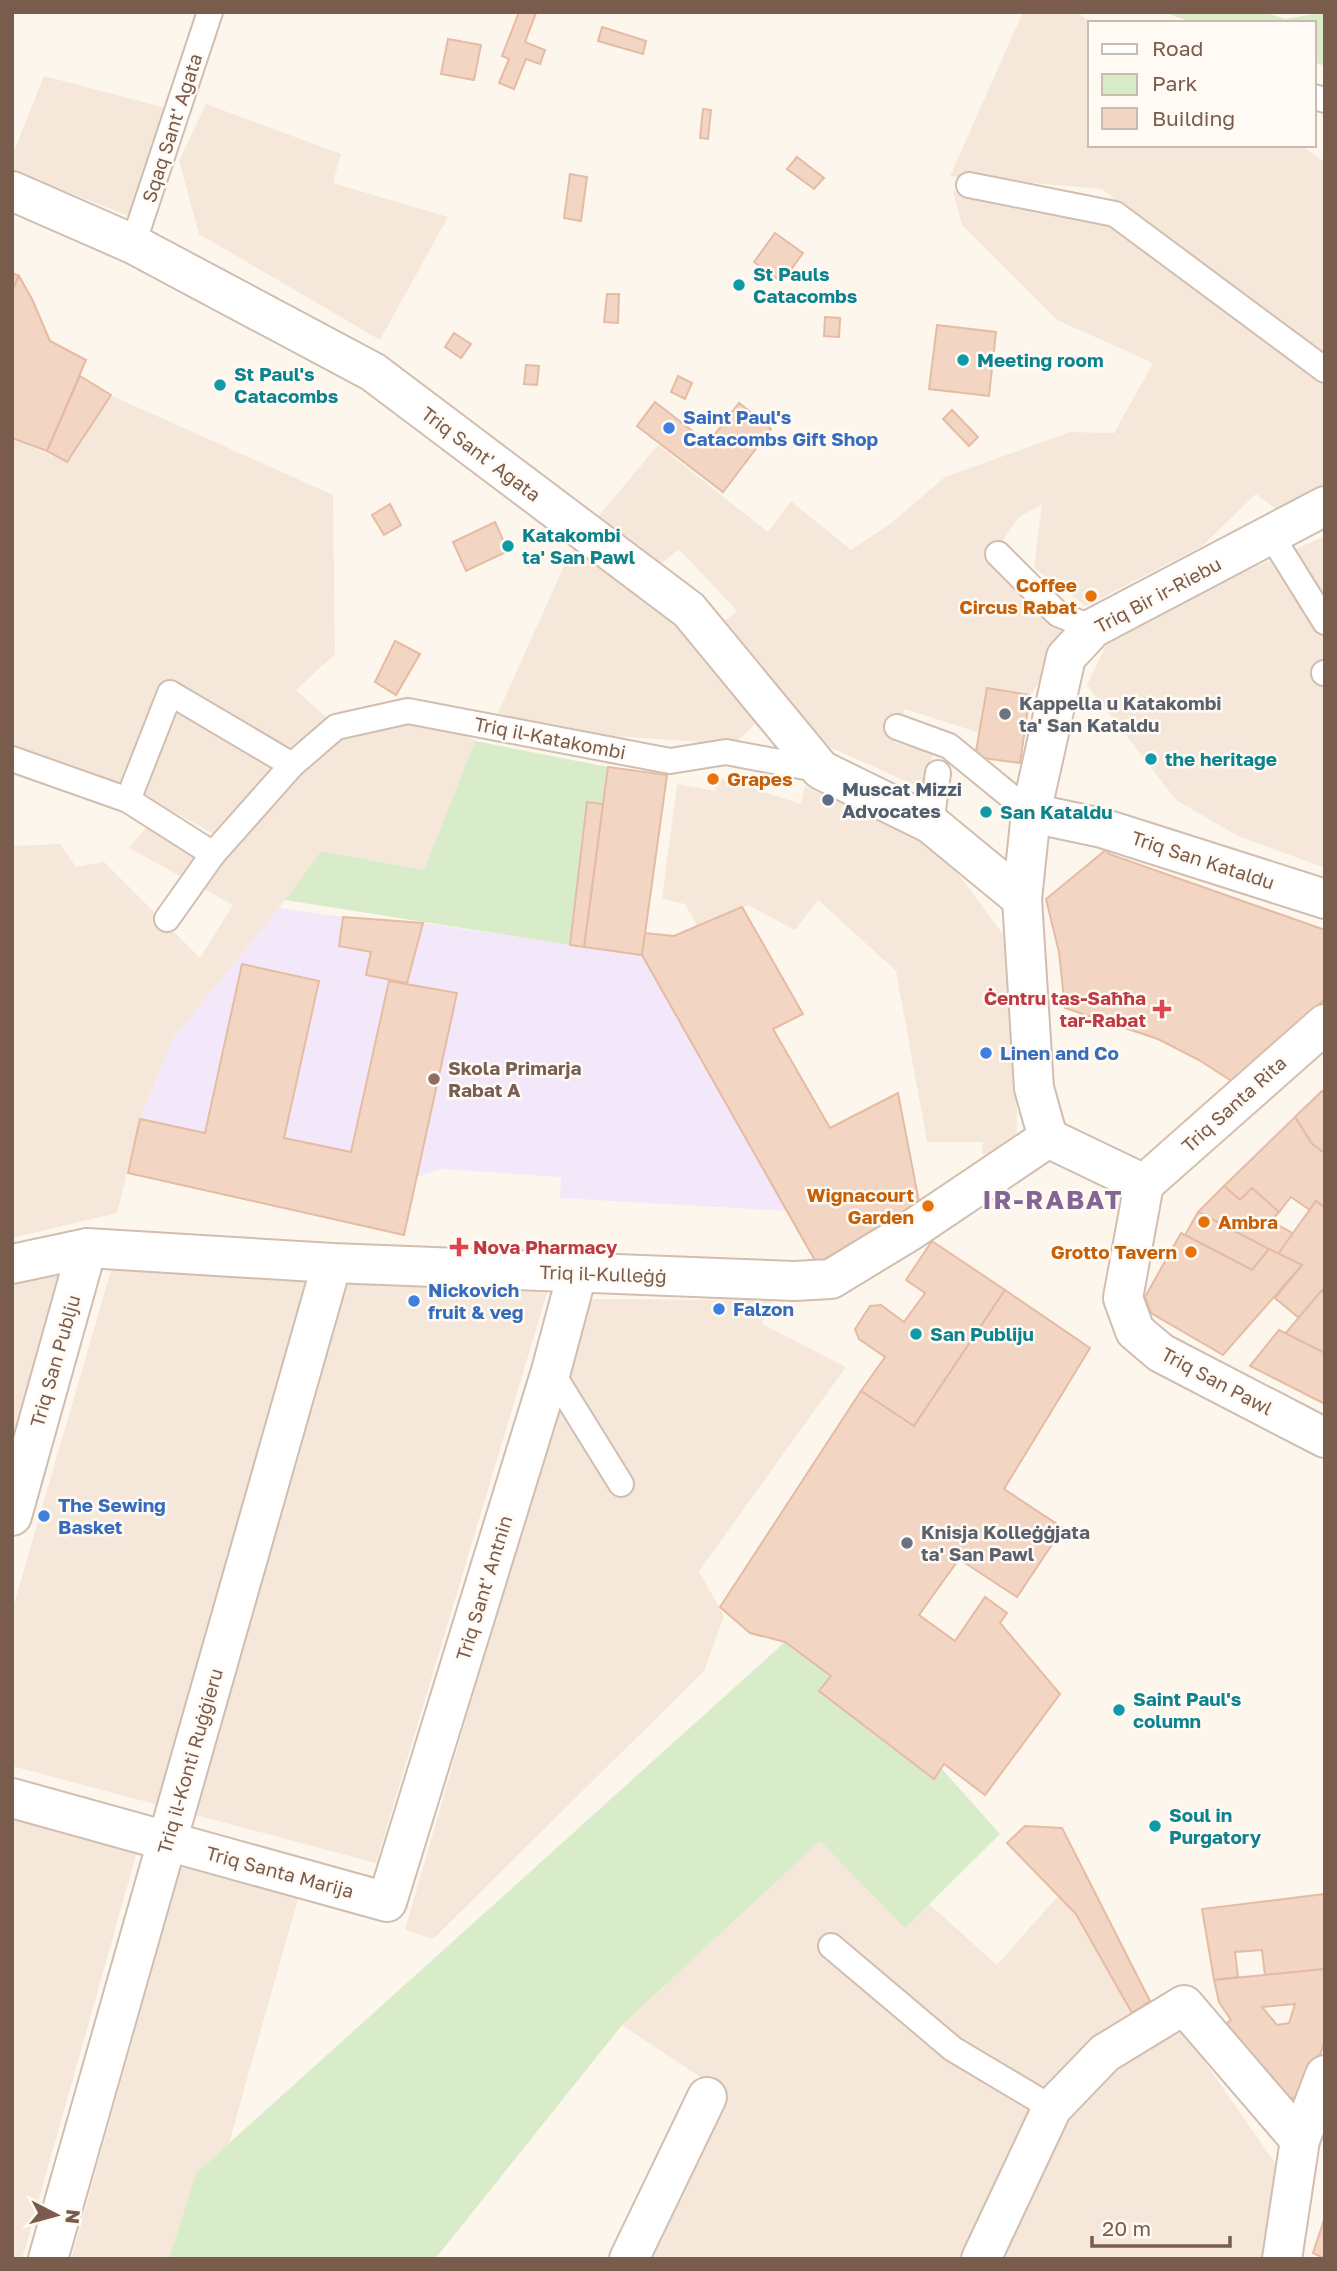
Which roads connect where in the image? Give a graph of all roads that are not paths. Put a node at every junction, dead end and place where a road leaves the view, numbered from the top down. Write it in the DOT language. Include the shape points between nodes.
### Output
graph roads {
  1 [pos="210,12"];
  2 [pos="969,185"];
  3 [pos="12,191"];
  4 [pos="133,244"];
  5 [pos="1325,370"];
  6 [pos="1325,506"];
  7 [pos="1271,535"];
  8 [pos="998,554"];
  9 [pos="1325,622"];
  10 [pos="1093,628"];
  11 [pos="897,727"];
  12 [pos="12,759"];
  13 [pos="292,765"];
  14 [pos="821,770"];
  15 [pos="938,774"];
  16 [pos="128,800"];
  17 [pos="1031,813"];
  18 [pos="931,824"];
  19 [pos="213,854"];
  20 [pos="1022,899"];
  21 [pos="1325,899"];
  22 [pos="167,919"];
  23 [pos="1325,1024"];
  24 [pos="1048,1138"];
  25 [pos="1144,1184"];
  26 [pos="87,1248"];
  27 [pos="12,1264"];
  28 [pos="331,1264"];
  29 [pos="577,1273"];
  30 [pos="551,1371"];
  31 [pos="1325,1438"];
  32 [pos="621,1485"];
  33 [pos="12,1516"];
  34 [pos="12,1798"];
  35 [pos="167,1841"];
  36 [pos="387,1902"];
  37 [pos="831,1946"];
  38 [pos="1325,2075"];
  39 [pos="707,2097"];
  40 [pos="1052,2108"];
  41 [pos="1300,2140"];
  42 [pos="48,2259"];
  43 [pos="629,2259"];
  44 [pos="981,2259"];
  45 [pos="1282,2259"];
  1 -- 4 [label="lane, Sqaq Sant' Agata"];
  2 -- 5 [label="lane" via="1115,215"];
  3 -- 4 [label="street, Triq Sant' Agata"];
  4 -- 14 [label="street, Triq Sant' Agata" via="373,372 690,610"];
  6 -- 7 [label="street, Triq Bir ir-Riebu"];
  7 -- 9 [label="lane"];
  7 -- 10 [label="street, Triq Bir ir-Riebu"];
  8 -- 10 [label="lane" via="1058,614"];
  10 -- 17 [label="street, Triq Bir ir-Riebu" via="1066,657"];
  11 -- 17 [label="lane" via="949,746"];
  12 -- 16 [label="lane"];
  13 -- 14 [label="lane, Triq il-Katakombi" via="336,727 408,711 670,761 726,752"];
  13 -- 16 [label="lane" via="170,693"];
  13 -- 19 [label="lane, Triq il-Katakombi"];
  14 -- 18 [label="street, Triq Sant' Agata"];
  15 -- 18 [label="lane"];
  16 -- 19 [label="lane"];
  17 -- 20 [label="street"];
  17 -- 21 [label="street, Triq San Kataldu" via="1102,828"];
  18 -- 20 [label="street, Triq Sant' Agata"];
  19 -- 22 [label="lane, Triq il-Katakombi"];
  20 -- 24 [label="street" via="1034,1087"];
  23 -- 25 [label="street, Triq Santa Rita"];
  24 -- 25 [label="street"];
  24 -- 29 [label="street, Triq il-Kulleġġ" via="831,1279"];
  25 -- 31 [label="street, Triq San Pawl" via="1123,1298 1135,1331 1161,1353"];
  26 -- 27 [label="street, Triq il-Kulleġġ"];
  26 -- 28 [label="street, Triq il-Kulleġġ"];
  26 -- 33 [label="street, Triq San Publju"];
  28 -- 29 [label="street, Triq il-Kulleġġ"];
  28 -- 35 [label="street, Triq il-Konti Ruġġieru"];
  29 -- 30 [label="street, Triq Sant' Antnin"];
  30 -- 32 [label="lane"];
  30 -- 36 [label="street, Triq Sant' Antnin"];
  34 -- 35 [label="street, Triq Santa Marija"];
  35 -- 36 [label="street, Triq Santa Marija"];
  35 -- 42 [label="street, Triq il-Konti Ruġġieru"];
  37 -- 40 [label="lane" via="953,2049"];
  38 -- 41 [label="street"];
  39 -- 43 [label="street"];
  40 -- 41 [label="street" via="1105,2053 1184,2005"];
  40 -- 44 [label="street"];
  41 -- 45 [label="street"];
}
